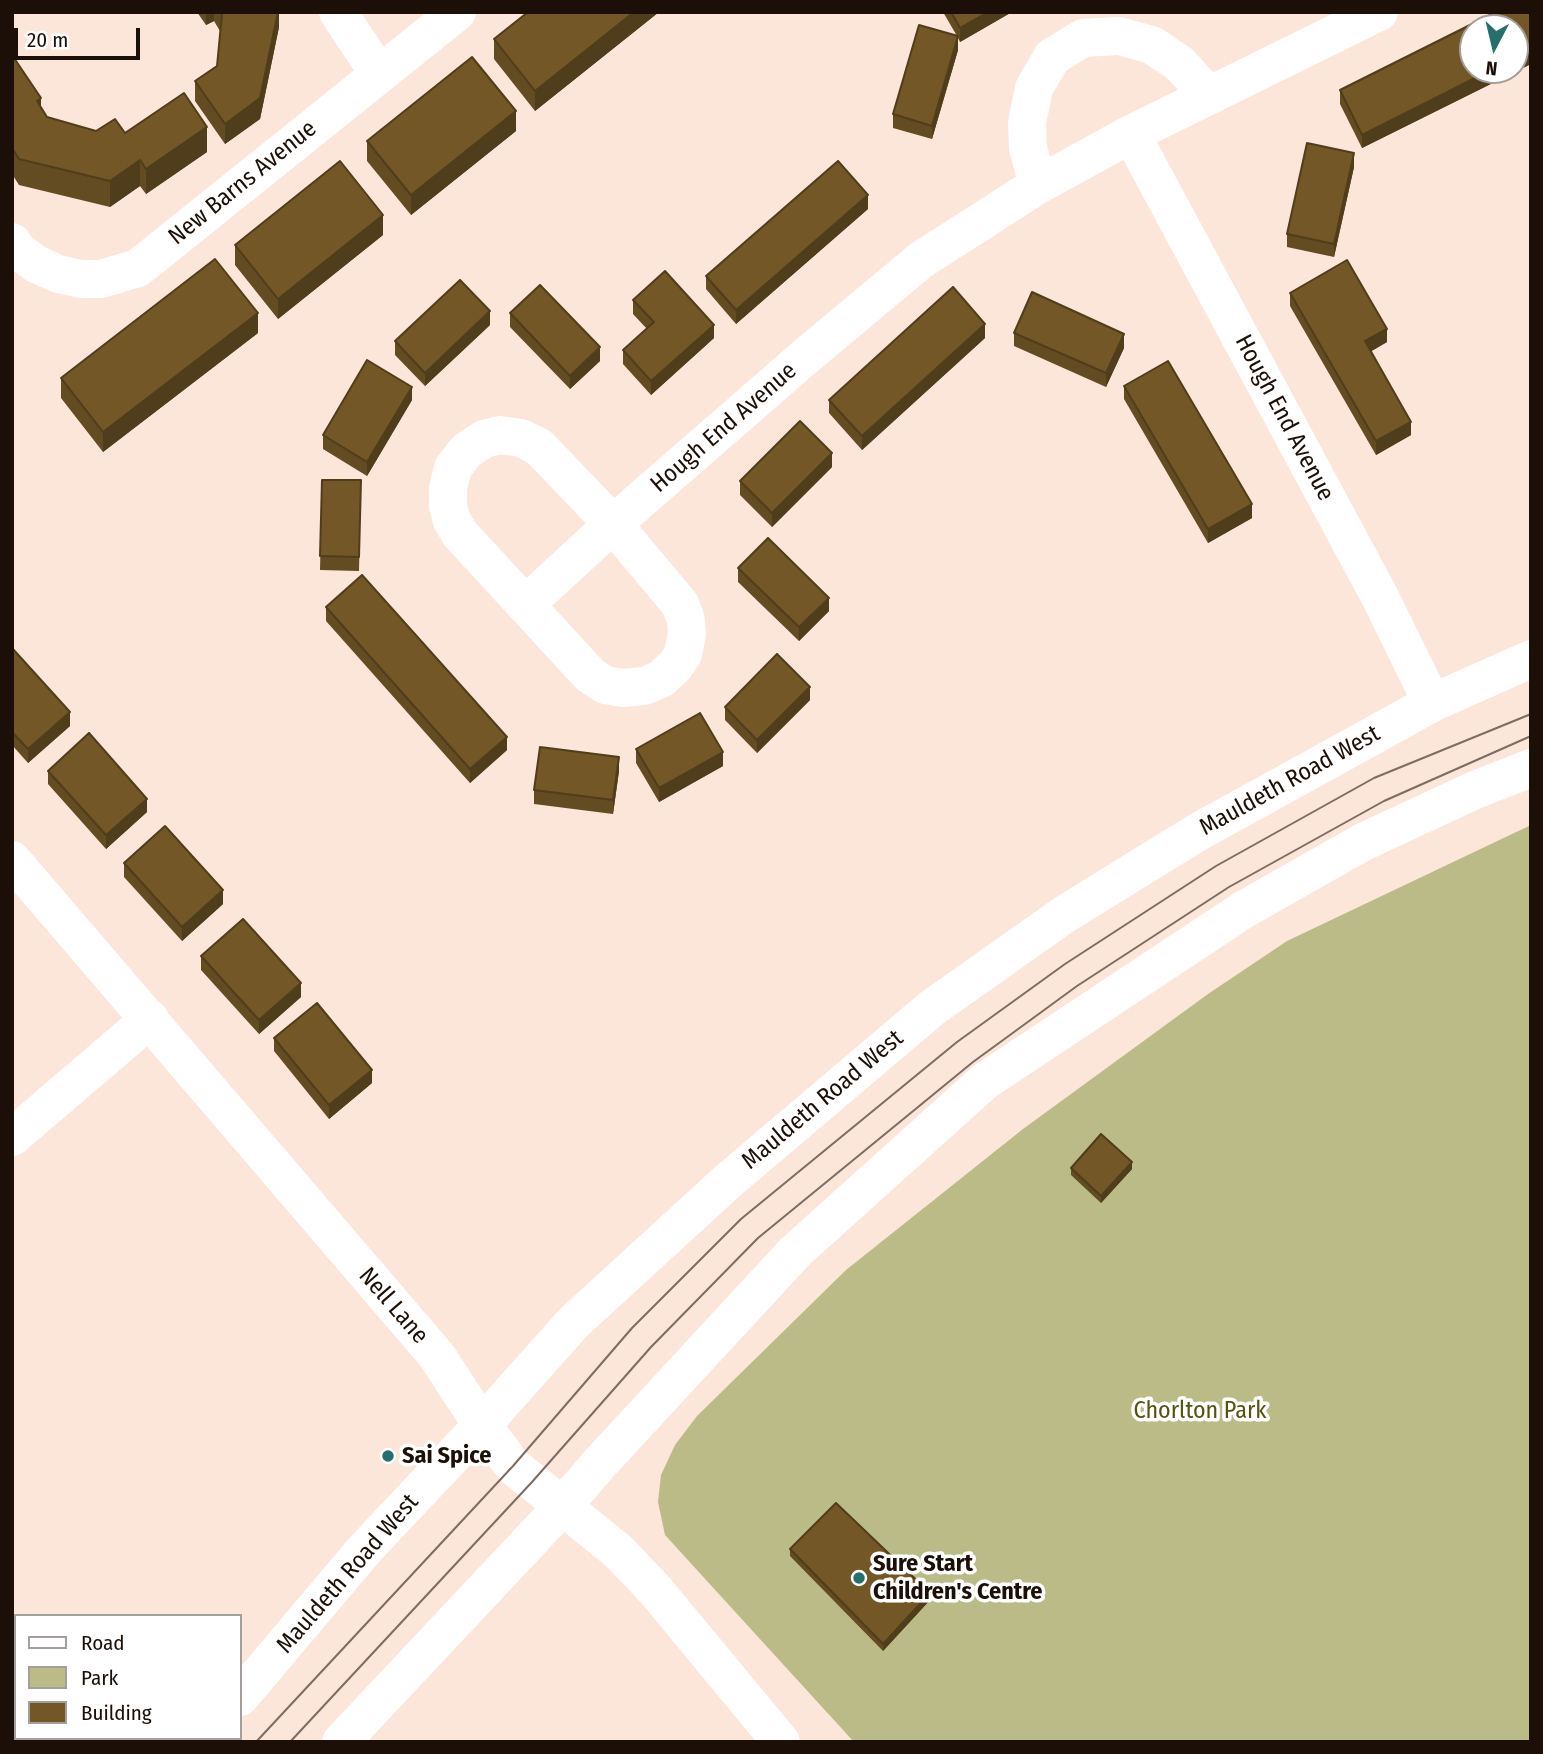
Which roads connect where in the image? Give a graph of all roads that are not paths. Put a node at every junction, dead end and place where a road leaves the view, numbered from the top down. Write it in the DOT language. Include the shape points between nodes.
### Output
graph roads {
  1 [pos="338,12"];
  2 [pos="457,12"];
  3 [pos="1379,12"];
  4 [pos="379,74"];
  5 [pos="1209,96"];
  6 [pos="1131,134"];
  7 [pos="1038,185"];
  8 [pos="12,242"];
  9 [pos="613,524"];
  10 [pos="525,605"];
  11 [pos="1531,659"];
  12 [pos="1432,703"];
  13 [pos="1531,768"];
  14 [pos="12,860"];
  15 [pos="150,1018"];
  16 [pos="12,1137"];
  17 [pos="482,1425"];
  18 [pos="562,1507"];
  19 [pos="242,1696"];
  20 [pos="341,1742"];
  21 [pos="781,1742"];
  1 -- 4 [label="street"];
  2 -- 4 [label="street, New Barns Avenue"];
  3 -- 5 [label="street, Hough End Avenue"];
  4 -- 8 [label="street, New Barns Avenue" via="138,268 100,279 81,279 36,264"];
  5 -- 6 [label="street, Hough End Avenue"];
  5 -- 7 [label="street" via="1180,64 1152,45 1119,36 1083,38 1052,57 1034,88 1028,148"];
  6 -- 7 [label="street, Hough End Avenue"];
  6 -- 12 [label="street, Hough End Avenue" via="1380,597"];
  7 -- 9 [label="street, Hough End Avenue" via="921,260"];
  9 -- 10 [label="street, Hough End Avenue"];
  9 -- 10 [label="street" via="680,604 686,620 683,654 661,679 644,686 606,685 590,675"];
  9 -- 10 [label="street" via="539,447 521,438 500,435 466,451 453,468 448,488 452,521"];
  11 -- 12 [label="street, Mauldeth Road West"];
  12 -- 17 [label="street, Mauldeth Road West" via="1198,832 1065,914 932,1008 728,1181 573,1323"];
  13 -- 18 [label="street" via="1363,842 1243,910 985,1081 794,1252"];
  14 -- 15 [label="street, Nell Lane"];
  15 -- 16 [label="street"];
  15 -- 17 [label="street, Nell Lane" via="437,1356"];
  17 -- 18 [label="street, Nell Lane" via="513,1466"];
  17 -- 19 [label="street, Mauldeth Road West" via="365,1549"];
  18 -- 20 [label="street"];
  18 -- 21 [label="street, Nell Lane" via="619,1552 656,1591"];
}
